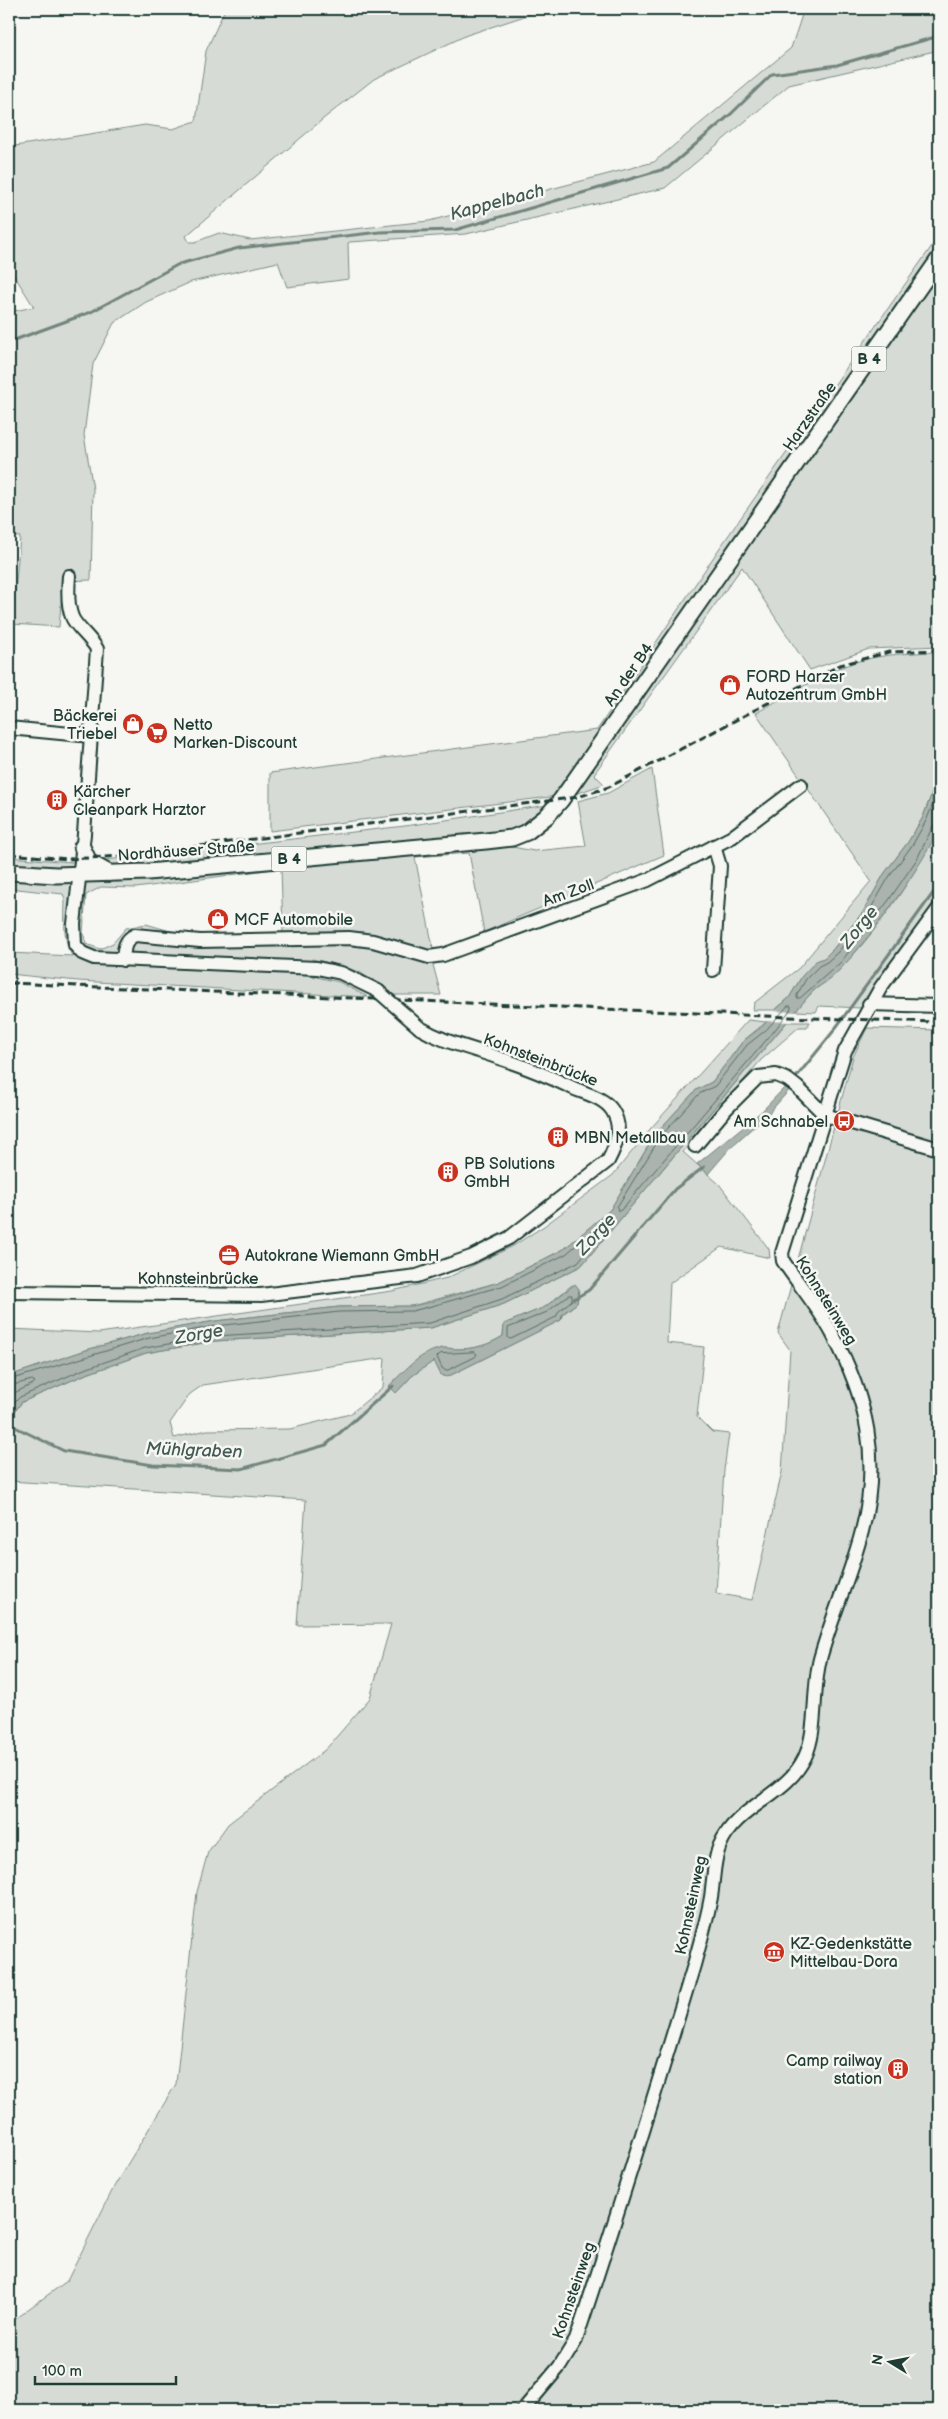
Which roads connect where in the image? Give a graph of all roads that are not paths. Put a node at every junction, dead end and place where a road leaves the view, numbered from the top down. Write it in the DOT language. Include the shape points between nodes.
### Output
graph roads {
  1 [pos="939,259"];
  2 [pos="724,568"];
  3 [pos="69,576"];
  4 [pos="9,728"];
  5 [pos="90,736"];
  6 [pos="801,785"];
  7 [pos="561,800"];
  8 [pos="714,846"];
  9 [pos="82,847"];
  10 [pos="9,872"];
  11 [pos="110,874"];
  12 [pos="80,875"];
  13 [pos="939,908"];
  14 [pos="123,960"];
  15 [pos="713,970"];
  16 [pos="870,1004"];
  17 [pos="939,1006"];
  18 [pos="832,1093"];
  19 [pos="808,1098"];
  20 [pos="825,1115"];
  21 [pos="695,1146"];
  22 [pos="939,1149"];
  23 [pos="9,1292"];
  24 [pos="523,2410"];
  1 -- 2 [label="main road, Harzstraße / B 4"];
  2 -- 7 [label="main road, An der B4 / B 4"];
  3 -- 5 [label="street" via="72,618 97,649"];
  4 -- 5 [label="street"];
  5 -- 9 [label="street"];
  6 -- 8 [label="street, Am Zoll" via="732,837"];
  7 -- 11 [label="main road, Nordhäuser Straße / B 4" via="528,832 512,838"];
  8 -- 14 [label="street, Am Zoll" via="648,880 443,955 429,957 349,938 200,941 135,935 125,944"];
  8 -- 15 [label="street" via="720,866"];
  9 -- 11 [label="main road" via="88,862"];
  9 -- 12 [label="street"];
  10 -- 12 [label="main road, Nordhäuser Straße / B 4"];
  11 -- 12 [label="main road, Nordhäuser Straße / B 4"];
  12 -- 14 [label="street, Kohnsteinbrücke" via="75,945 82,953 94,958"];
  13 -- 16 [label="street, Kohnsteinweg"];
  14 -- 23 [label="street, Kohnsteinbrücke, bridge" via="326,969 378,991 420,1028 440,1040 501,1058 603,1102 616,1118 617,1143 608,1160 509,1238 471,1257 417,1276 261,1296"];
  16 -- 17 [label="street"];
  16 -- 18 [label="street, Kohnsteinweg" via="845,1051"];
  18 -- 19 [label="street"];
  18 -- 20 [label="street, Kohnsteinweg"];
  19 -- 20 [label="street"];
  19 -- 21 [label="street" via="792,1083 776,1075 758,1077"];
  20 -- 22 [label="street"];
  20 -- 24 [label="street, Kohnsteinweg" via="782,1252 783,1261 831,1331 861,1400 868,1426 871,1462 862,1533 820,1660 810,1742 805,1756 781,1787 738,1820 721,1843 715,1860 705,1926 653,2102 576,2340 560,2366"];
}
